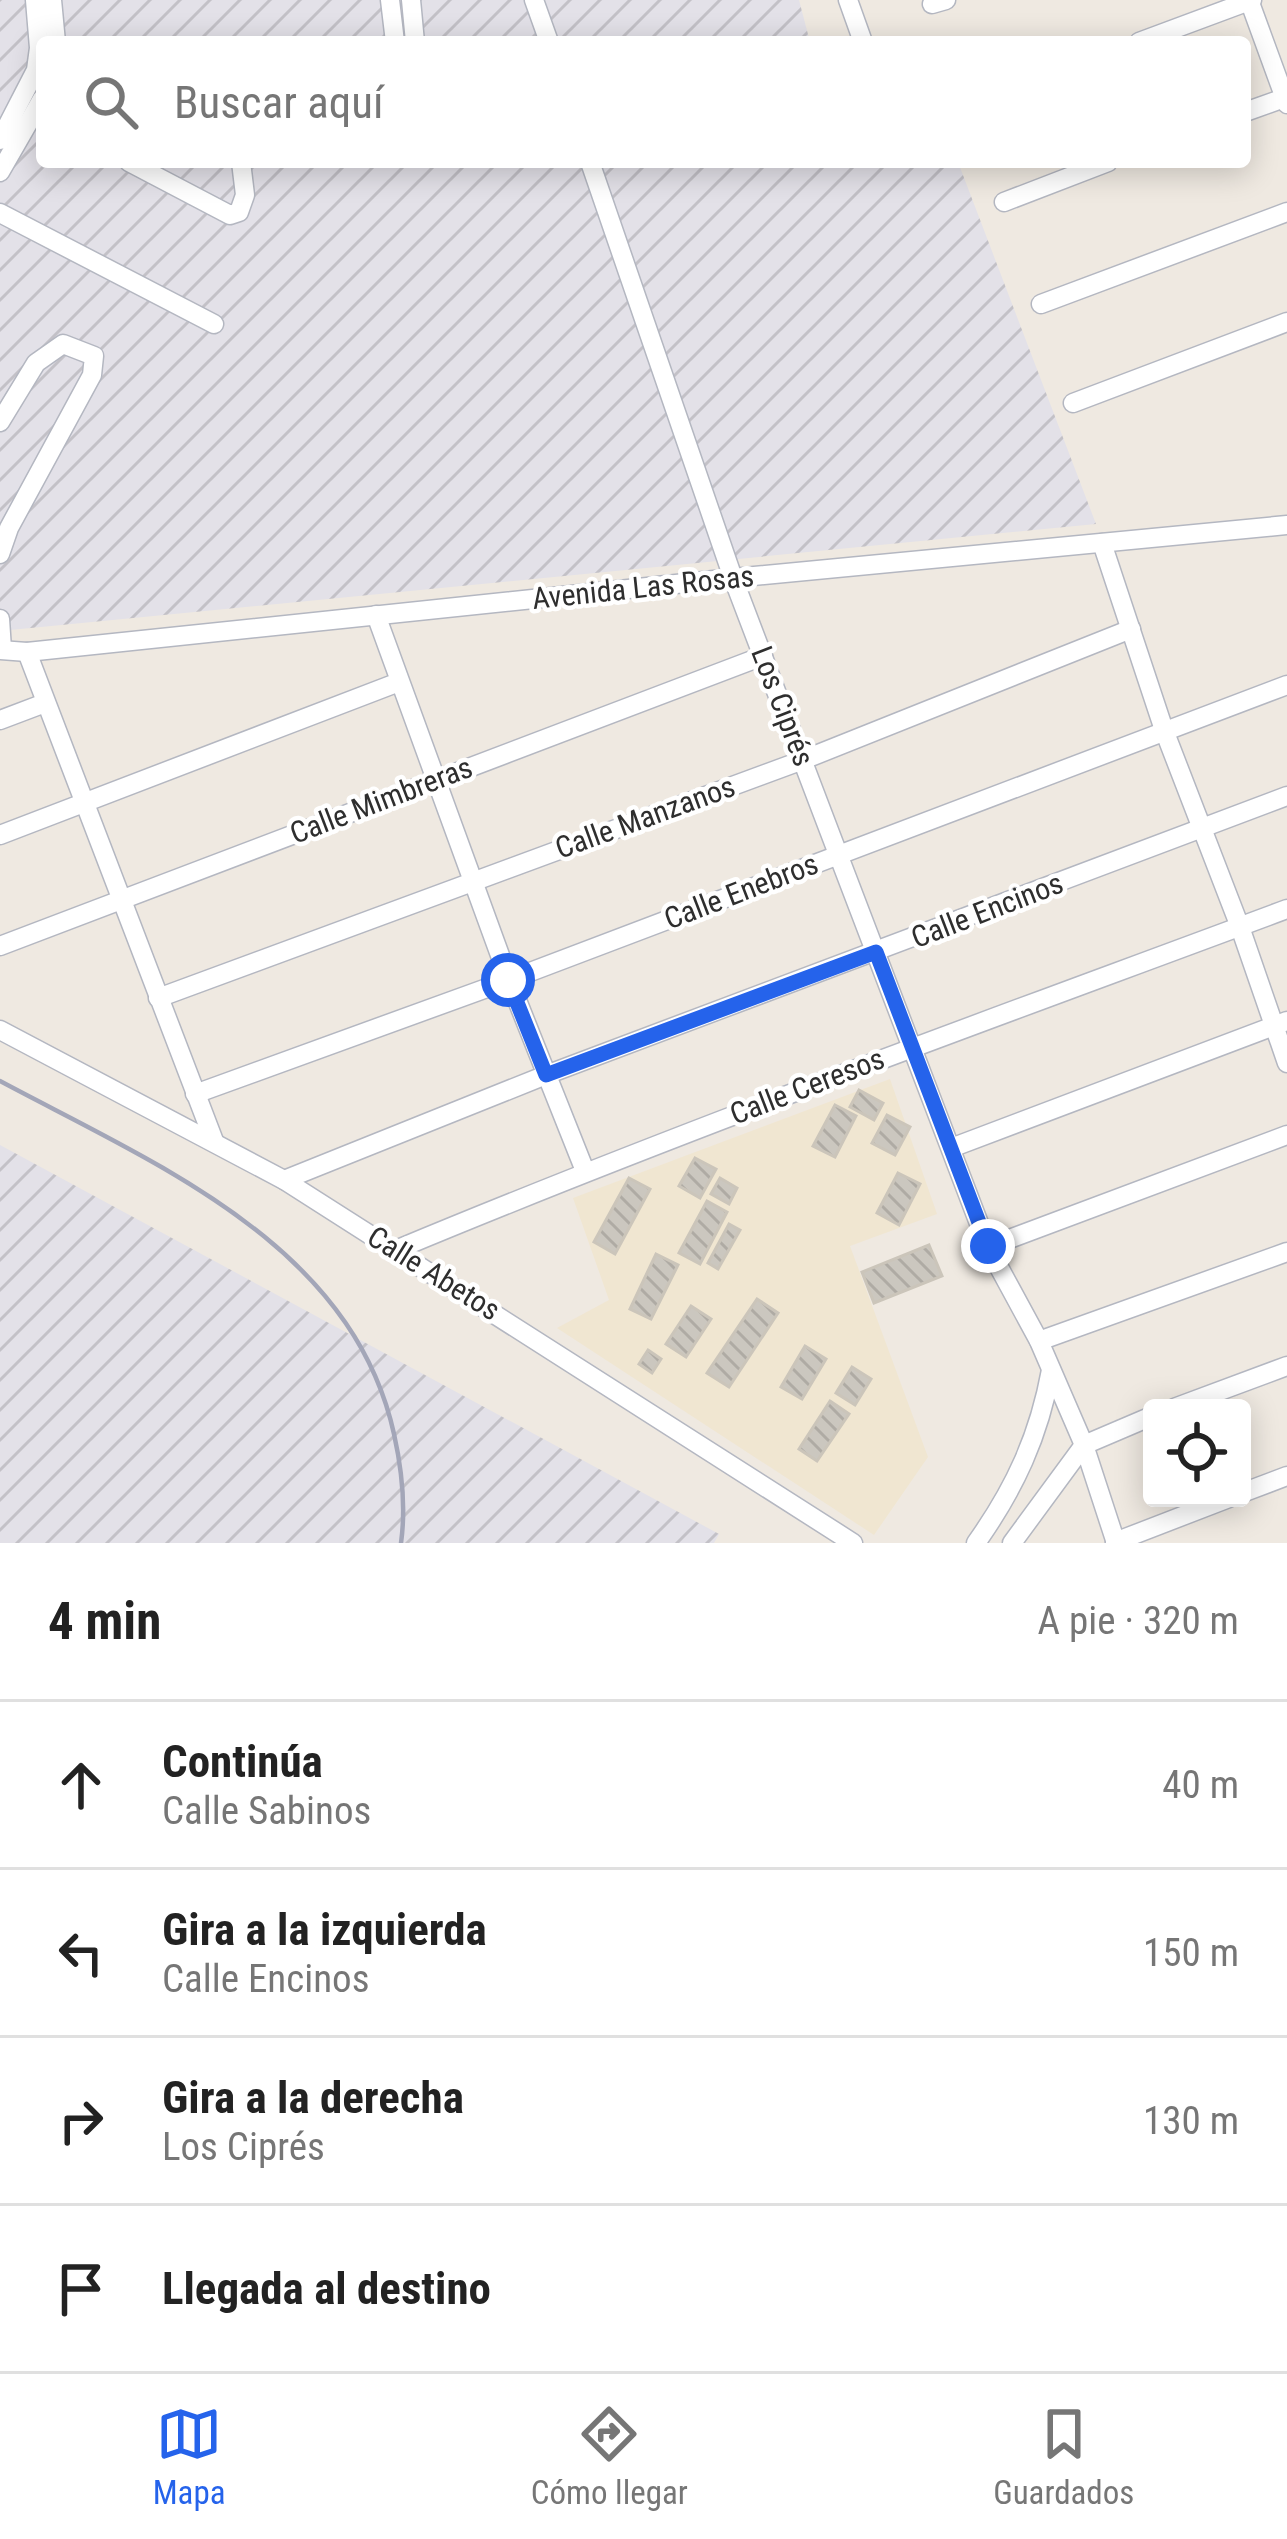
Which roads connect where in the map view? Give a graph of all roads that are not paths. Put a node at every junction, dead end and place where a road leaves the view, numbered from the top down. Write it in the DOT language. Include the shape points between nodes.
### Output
graph roads {
  1 [pos="35,0"];
  2 [pos="52,0"];
  3 [pos="390,0"];
  4 [pos="411,0"];
  5 [pos="535,0"];
  6 [pos="848,0"];
  7 [pos="1250,0"];
  8 [pos="37,36"];
  9 [pos="55,36"];
  10 [pos="393,36"];
  11 [pos="414,36"];
  12 [pos="547,36"];
  13 [pos="861,36"];
  14 [pos="1155,36"];
  15 [pos="1286,100"];
  16 [pos="34,108"];
  17 [pos="1251,110"];
  18 [pos="2,156"];
  19 [pos="140,168"];
  20 [pos="241,168"];
  21 [pos="592,168"];
  22 [pos="1092,168"];
  23 [pos="1004,202"];
  24 [pos="1287,212"];
  25 [pos="0,213"];
  26 [pos="1041,304"];
  27 [pos="1287,322"];
  28 [pos="214,324"];
  29 [pos="1073,403"];
  30 [pos="0,422"];
  31 [pos="1287,525"];
  32 [pos="1102,543"];
  33 [pos="0,554"];
  34 [pos="733,578"];
  35 [pos="376,615"];
  36 [pos="0,619"];
  37 [pos="1130,629"];
  38 [pos="1,649"];
  39 [pos="27,652"];
  40 [pos="764,656"];
  41 [pos="399,682"];
  42 [pos="1287,685"];
  43 [pos="45,703"];
  44 [pos="0,720"];
  45 [pos="1164,730"];
  46 [pos="803,760"];
  47 [pos="436,779"];
  48 [pos="1287,796"];
  49 [pos="84,802"];
  50 [pos="1200,829"];
  51 [pos="0,835"];
  52 [pos="838,854"];
  53 [pos="473,880"];
  54 [pos="121,897"];
  55 [pos="1287,909"];
  56 [pos="1240,927"];
  57 [pos="0,946"];
  58 [pos="876,952"];
  59 [pos="508,980"];
  60 [pos="158,998"];
  61 [pos="1280,1023"];
  62 [pos="5,1033"];
  63 [pos="912,1046"];
  64 [pos="0,1055"];
  65 [pos="1287,1063"];
  66 [pos="546,1075"];
  67 [pos="195,1094"];
  68 [pos="1287,1135"];
  69 [pos="214,1141"];
  70 [pos="951,1148"];
  71 [pos="584,1172"];
  72 [pos="284,1180"];
  73 [pos="988,1246"];
  74 [pos="398,1249"];
  75 [pos="1287,1252"];
  76 [pos="1040,1341"];
  77 [pos="1287,1366"];
  78 [pos="1051,1370"];
  79 [pos="1198,1399"];
  80 [pos="1143,1420"];
  81 [pos="1084,1445"];
  82 [pos="1287,1476"];
  83 [pos="1251,1490"];
  84 [pos="1206,1507"];
  85 [pos="1116,1542"];
  86 [pos="853,1543"];
  87 [pos="976,1543"];
  88 [pos="1012,1543"];
  1 -- 8 [label="street"];
  2 -- 9 [label="street"];
  3 -- 10 [label="street"];
  4 -- 11 [label="street"];
  5 -- 12 [label="street"];
  6 -- 13 [label="street"];
  7 -- 14 [label="street"];
  7 -- 15 [label="street"];
  15 -- 17 [label="street"];
  16 -- 18 [label="street"];
  19 -- 20 [label="street" via="230,215 244,202"];
  21 -- 34 [label="street, Los Ciprés"];
  22 -- 23 [label="street"];
  24 -- 26 [label="street"];
  25 -- 28 [label="street"];
  27 -- 29 [label="street"];
  30 -- 33 [label="street" via="46,352 63,344 94,356 92,375"];
  31 -- 32 [label="street, Avenida Las Rosas"];
  32 -- 34 [label="street, Avenida Las Rosas"];
  32 -- 37 [label="street"];
  34 -- 35 [label="street, Avenida Las Rosas"];
  34 -- 40 [label="street, Los Ciprés"];
  35 -- 39 [label="street, Avenida Las Rosas"];
  35 -- 41 [label="street"];
  36 -- 38 [label="street"];
  37 -- 45 [label="street"];
  37 -- 46 [label="street, Calle Manzanos"];
  38 -- 39 [label="street, Avenida Las Rosas"];
  39 -- 43 [label="street"];
  40 -- 46 [label="street, Los Ciprés"];
  40 -- 47 [label="street, Calle Mimbreras"];
  41 -- 47 [label="street"];
  41 -- 49 [label="street"];
  42 -- 45 [label="street, Calle Enebros"];
  43 -- 44 [label="street"];
  43 -- 49 [label="street"];
  45 -- 50 [label="street"];
  45 -- 52 [label="street, Calle Enebros"];
  46 -- 52 [label="street, Los Ciprés"];
  46 -- 53 [label="street, Calle Manzanos"];
  47 -- 53 [label="street"];
  47 -- 54 [label="street, Calle Mimbreras"];
  48 -- 50 [label="street, Calle Encinos"];
  49 -- 51 [label="street"];
  49 -- 54 [label="street"];
  50 -- 56 [label="street"];
  50 -- 58 [label="street, Calle Encinos"];
  52 -- 58 [label="street, Los Ciprés"];
  52 -- 59 [label="street, Calle Enebros"];
  53 -- 59 [label="street"];
  53 -- 60 [label="street, Calle Manzanos"];
  54 -- 57 [label="street, Calle Mimbreras"];
  54 -- 60 [label="street"];
  55 -- 56 [label="street, Calle Ceresos"];
  56 -- 61 [label="street"];
  56 -- 63 [label="street, Calle Ceresos"];
  58 -- 63 [label="street, Los Ciprés"];
  58 -- 66 [label="street, Calle Encinos"];
  59 -- 66 [label="street"];
  59 -- 67 [label="street, Calle Enebros"];
  60 -- 67 [label="street"];
  61 -- 65 [label="street"];
  61 -- 70 [label="street"];
  62 -- 64 [label="street"];
  62 -- 69 [label="street, Calle Abetos"];
  63 -- 70 [label="street, Los Ciprés"];
  63 -- 71 [label="street, Calle Ceresos"];
  66 -- 71 [label="street"];
  66 -- 72 [label="street, Calle Encinos"];
  67 -- 69 [label="street"];
  68 -- 73 [label="street"];
  69 -- 72 [label="street, Calle Abetos"];
  70 -- 73 [label="street, Los Ciprés"];
  71 -- 74 [label="street, Calle Ceresos"];
  72 -- 74 [label="street, Calle Abetos"];
  73 -- 76 [label="street, Los Ciprés"];
  74 -- 86 [label="street, Calle Abetos"];
  75 -- 76 [label="street"];
  76 -- 78 [label="street, Los Ciprés"];
  77 -- 79 [label="street"];
  78 -- 81 [label="street, Los Ciprés"];
  78 -- 87 [label="street" via="1028,1459"];
  80 -- 81 [label="street"];
  81 -- 85 [label="street, Los Ciprés"];
  81 -- 88 [label="street"];
  82 -- 83 [label="street"];
  84 -- 85 [label="street"];
}
